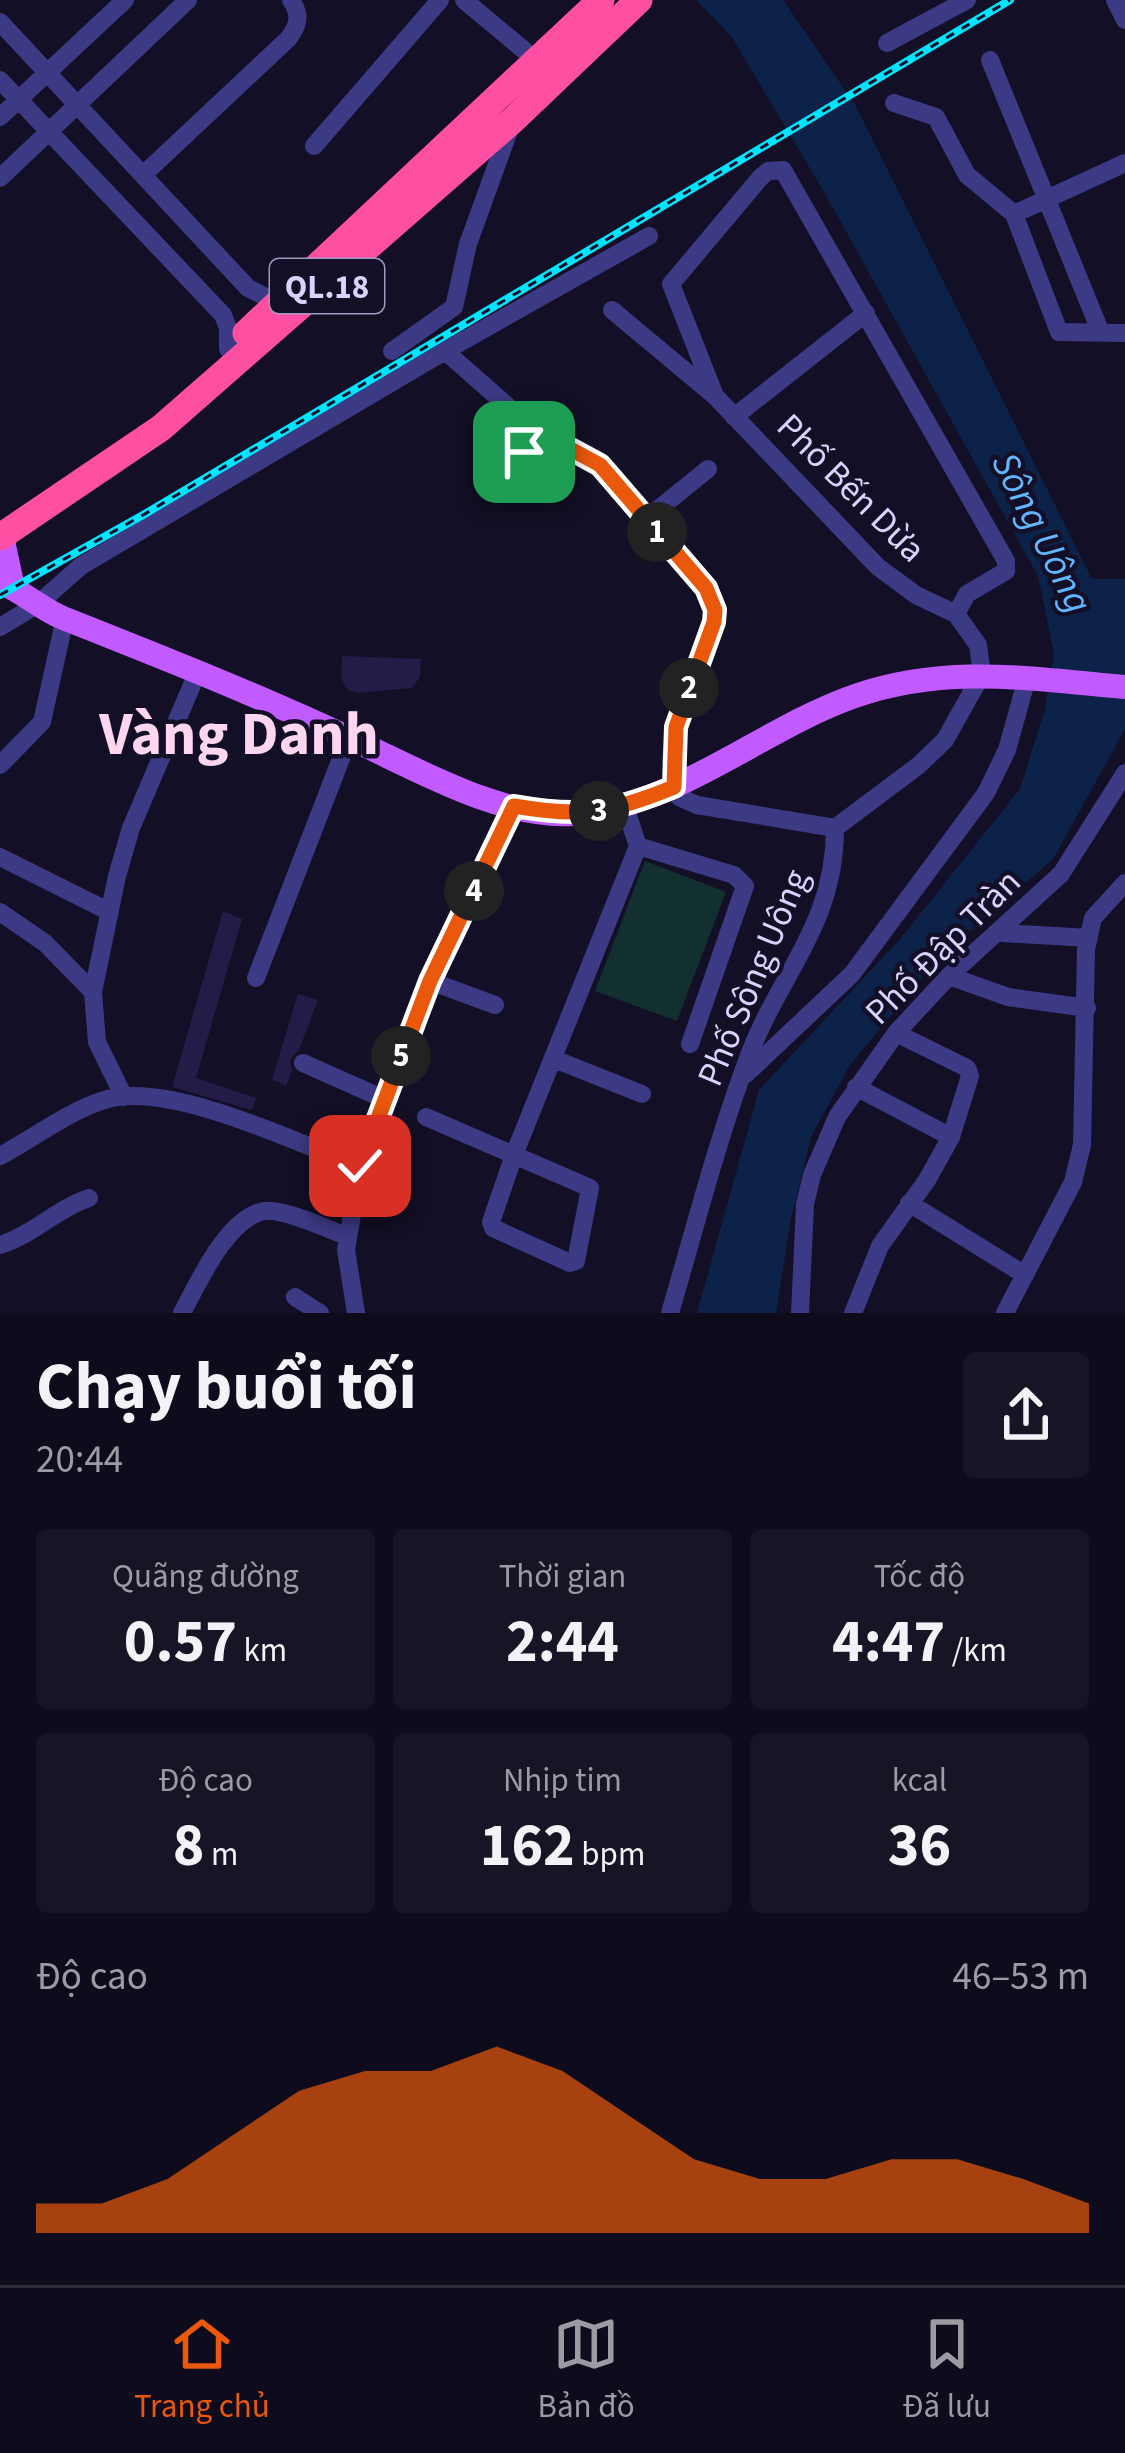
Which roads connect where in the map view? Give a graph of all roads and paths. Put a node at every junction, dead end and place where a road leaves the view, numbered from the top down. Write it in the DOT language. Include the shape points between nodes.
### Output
graph roads {
  1 [pos="125,0"];
  2 [pos="188,0"];
  3 [pos="291,0"];
  4 [pos="440,0"];
  5 [pos="464,0"];
  6 [pos="601,0"];
  7 [pos="639,0"];
  8 [pos="967,0"];
  9 [pos="1114,0"];
  10 [pos="1125,20"];
  11 [pos="0,22"];
  12 [pos="887,44"];
  13 [pos="552,59"];
  14 [pos="990,60"];
  15 [pos="47,73"];
  16 [pos="0,80"];
  17 [pos="19,100"];
  18 [pos="894,103"];
  19 [pos="77,105"];
  20 [pos="0,117"];
  21 [pos="513,120"];
  22 [pos="49,132"];
  23 [pos="314,146"];
  24 [pos="1125,163"];
  25 [pos="143,176"];
  26 [pos="0,178"];
  27 [pos="1048,199"];
  28 [pos="1014,214"];
  29 [pos="650,236"];
  30 [pos="284,298"];
  31 [pos="612,310"];
  32 [pos="866,313"];
  33 [pos="1100,333"];
  34 [pos="1125,333"];
  35 [pos="228,349"];
  36 [pos="392,351"];
  37 [pos="445,351"];
  38 [pos="715,396"];
  39 [pos="734,417"];
  40 [pos="543,434"];
  41 [pos="489,462"];
  42 [pos="708,469"];
  43 [pos="72,487"];
  44 [pos="646,519"];
  45 [pos="1,536"];
  46 [pos="7,585"];
  47 [pos="38,604"];
  48 [pos="956,614"];
  49 [pos="65,618"];
  50 [pos="0,627"];
  51 [pos="197,671"];
  52 [pos="982,674"];
  53 [pos="1032,679"];
  54 [pos="1125,687"];
  55 [pos="350,738"];
  56 [pos="0,764"];
  57 [pos="1125,773"];
  58 [pos="674,787"];
  59 [pos="514,806"];
  60 [pos="625,807"];
  61 [pos="835,828"];
  62 [pos="638,846"];
  63 [pos="0,857"];
  64 [pos="1125,883"];
  65 [pos="0,912"];
  66 [pos="110,912"];
  67 [pos="1000,933"];
  68 [pos="1089,938"];
  69 [pos="950,976"];
  70 [pos="256,978"];
  71 [pos="430,981"];
  72 [pos="93,992"];
  73 [pos="495,1005"];
  74 [pos="1087,1008"];
  75 [pos="896,1033"];
  76 [pos="690,1044"];
  77 [pos="554,1058"];
  78 [pos="303,1063"];
  79 [pos="742,1078"];
  80 [pos="856,1087"];
  81 [pos="642,1094"];
  82 [pos="124,1097"];
  83 [pos="384,1099"];
  84 [pos="427,1117"];
  85 [pos="950,1137"];
  86 [pos="514,1155"];
  87 [pos="0,1156"];
  88 [pos="360,1166"];
  89 [pos="89,1198"];
  90 [pos="909,1203"];
  91 [pos="346,1236"];
  92 [pos="0,1245"];
  93 [pos="1025,1275"];
  94 [pos="296,1297"];
  95 [pos="182,1313"];
  96 [pos="320,1313"];
  97 [pos="356,1313"];
  98 [pos="670,1313"];
  99 [pos="800,1313"];
  100 [pos="853,1313"];
  101 [pos="1005,1313"];
  1 -- 15 [label="street"];
  2 -- 19 [label="street"];
  3 -- 25 [label="street" via="298,27 288,39"];
  4 -- 23 [label="street"];
  5 -- 13 [label="street"];
  6 -- 13 [label="highway, QL.18"];
  7 -- 13 [label="highway, QL.18"];
  8 -- 12 [label="street"];
  9 -- 10 [label="street"];
  11 -- 15 [label="street"];
  13 -- 21 [label="highway, QL.18"];
  13 -- 30 [label="highway, QL.18"];
  14 -- 27 [label="street"];
  15 -- 17 [label="street"];
  15 -- 19 [label="street"];
  16 -- 17 [label="street"];
  17 -- 20 [label="street"];
  17 -- 22 [label="street"];
  18 -- 28 [label="street" via="936,117 967,175"];
  19 -- 22 [label="street"];
  19 -- 25 [label="street"];
  21 -- 36 [label="street" via="454,308"];
  21 -- 43 [label="highway, QL.18" via="161,428"];
  22 -- 26 [label="street"];
  22 -- 35 [label="street" via="223,315"];
  24 -- 27 [label="street"];
  25 -- 30 [label="street" via="248,288"];
  27 -- 28 [label="street"];
  27 -- 33 [label="street"];
  28 -- 33 [label="street" via="1055,328"];
  29 -- 37 [label="street"];
  30 -- 35 [label="highway, QL.18"];
  31 -- 38 [label="street"];
  32 -- 38 [label="street" via="789,176 768,171 671,284"];
  32 -- 39 [label="street"];
  32 -- 48 [label="street" via="1006,561 1006,571 967,594"];
  33 -- 34 [label="street"];
  35 -- 43 [label="highway, QL.18"];
  37 -- 40 [label="street"];
  37 -- 47 [label="street" via="81,566"];
  38 -- 39 [label="street, Phố Bến Dừa"];
  39 -- 48 [label="street, Phố Bến Dừa" via="878,567"];
  40 -- 41 [label="street" via="524,452"];
  40 -- 44 [label="street" via="600,465"];
  42 -- 44 [label="street"];
  43 -- 45 [label="highway, QL.18"];
  44 -- 58 [label="street" via="706,588 715,610 676,727"];
  45 -- 46 [label="main road"];
  46 -- 47 [label="main road"];
  47 -- 49 [label="main road"];
  47 -- 50 [label="street"];
  48 -- 52 [label="street" via="978,645"];
  49 -- 51 [label="main road"];
  49 -- 56 [label="street" via="42,722"];
  51 -- 55 [label="main road"];
  51 -- 66 [label="street" via="131,828"];
  52 -- 53 [label="main road"];
  52 -- 58 [label="main road" via="855,696"];
  52 -- 61 [label="street" via="933,753"];
  53 -- 54 [label="main road"];
  53 -- 79 [label="street" via="986,793 852,974"];
  55 -- 59 [label="main road"];
  55 -- 70 [label="street"];
  57 -- 67 [label="street, Phố Đập Tràn" via="1061,874"];
  58 -- 60 [label="main road"];
  58 -- 61 [label="street, Phố Sông Uông" via="697,805"];
  59 -- 60 [label="main road" via="564,815"];
  59 -- 71 [label="street"];
  60 -- 62 [label="street"];
  61 -- 79 [label="street, Phố Sông Uông" via="835,866 811,938"];
  62 -- 76 [label="street" via="734,875 745,886"];
  62 -- 77 [label="street"];
  63 -- 66 [label="street"];
  64 -- 68 [label="street" via="1093,918"];
  65 -- 72 [label="street"];
  66 -- 72 [label="street"];
  67 -- 68 [label="street"];
  67 -- 69 [label="street, Phố Đập Tràn"];
  68 -- 74 [label="street"];
  69 -- 74 [label="street" via="1008,997"];
  69 -- 75 [label="street, Phố Đập Tràn"];
  71 -- 73 [label="street"];
  71 -- 83 [label="street"];
  72 -- 82 [label="street" via="98,1042"];
  74 -- 93 [label="street" via="1082,1145"];
  75 -- 80 [label="street, Phố Đập Tràn"];
  75 -- 85 [label="street" via="969,1070"];
  77 -- 81 [label="street"];
  77 -- 86 [label="street"];
  78 -- 83 [label="street"];
  79 -- 98 [label="street, Phố Sông Uông"];
  80 -- 85 [label="street"];
  80 -- 99 [label="street, Phố Đập Tràn" via="812,1174"];
  82 -- 87 [label="street" via="93,1105"];
  82 -- 88 [label="street" via="204,1108"];
  83 -- 88 [label="street"];
  84 -- 86 [label="street"];
  85 -- 90 [label="street"];
  86 -- 86 [label="street" via="493,1228 576,1262 590,1188"];
  88 -- 91 [label="street"];
  89 -- 92 [label="street"];
  90 -- 93 [label="street"];
  90 -- 100 [label="street" via="880,1246"];
  91 -- 95 [label="street" via="271,1211 258,1214 220,1244"];
  91 -- 97 [label="street"];
  93 -- 101 [label="street"];
  94 -- 96 [label="street"];
}
